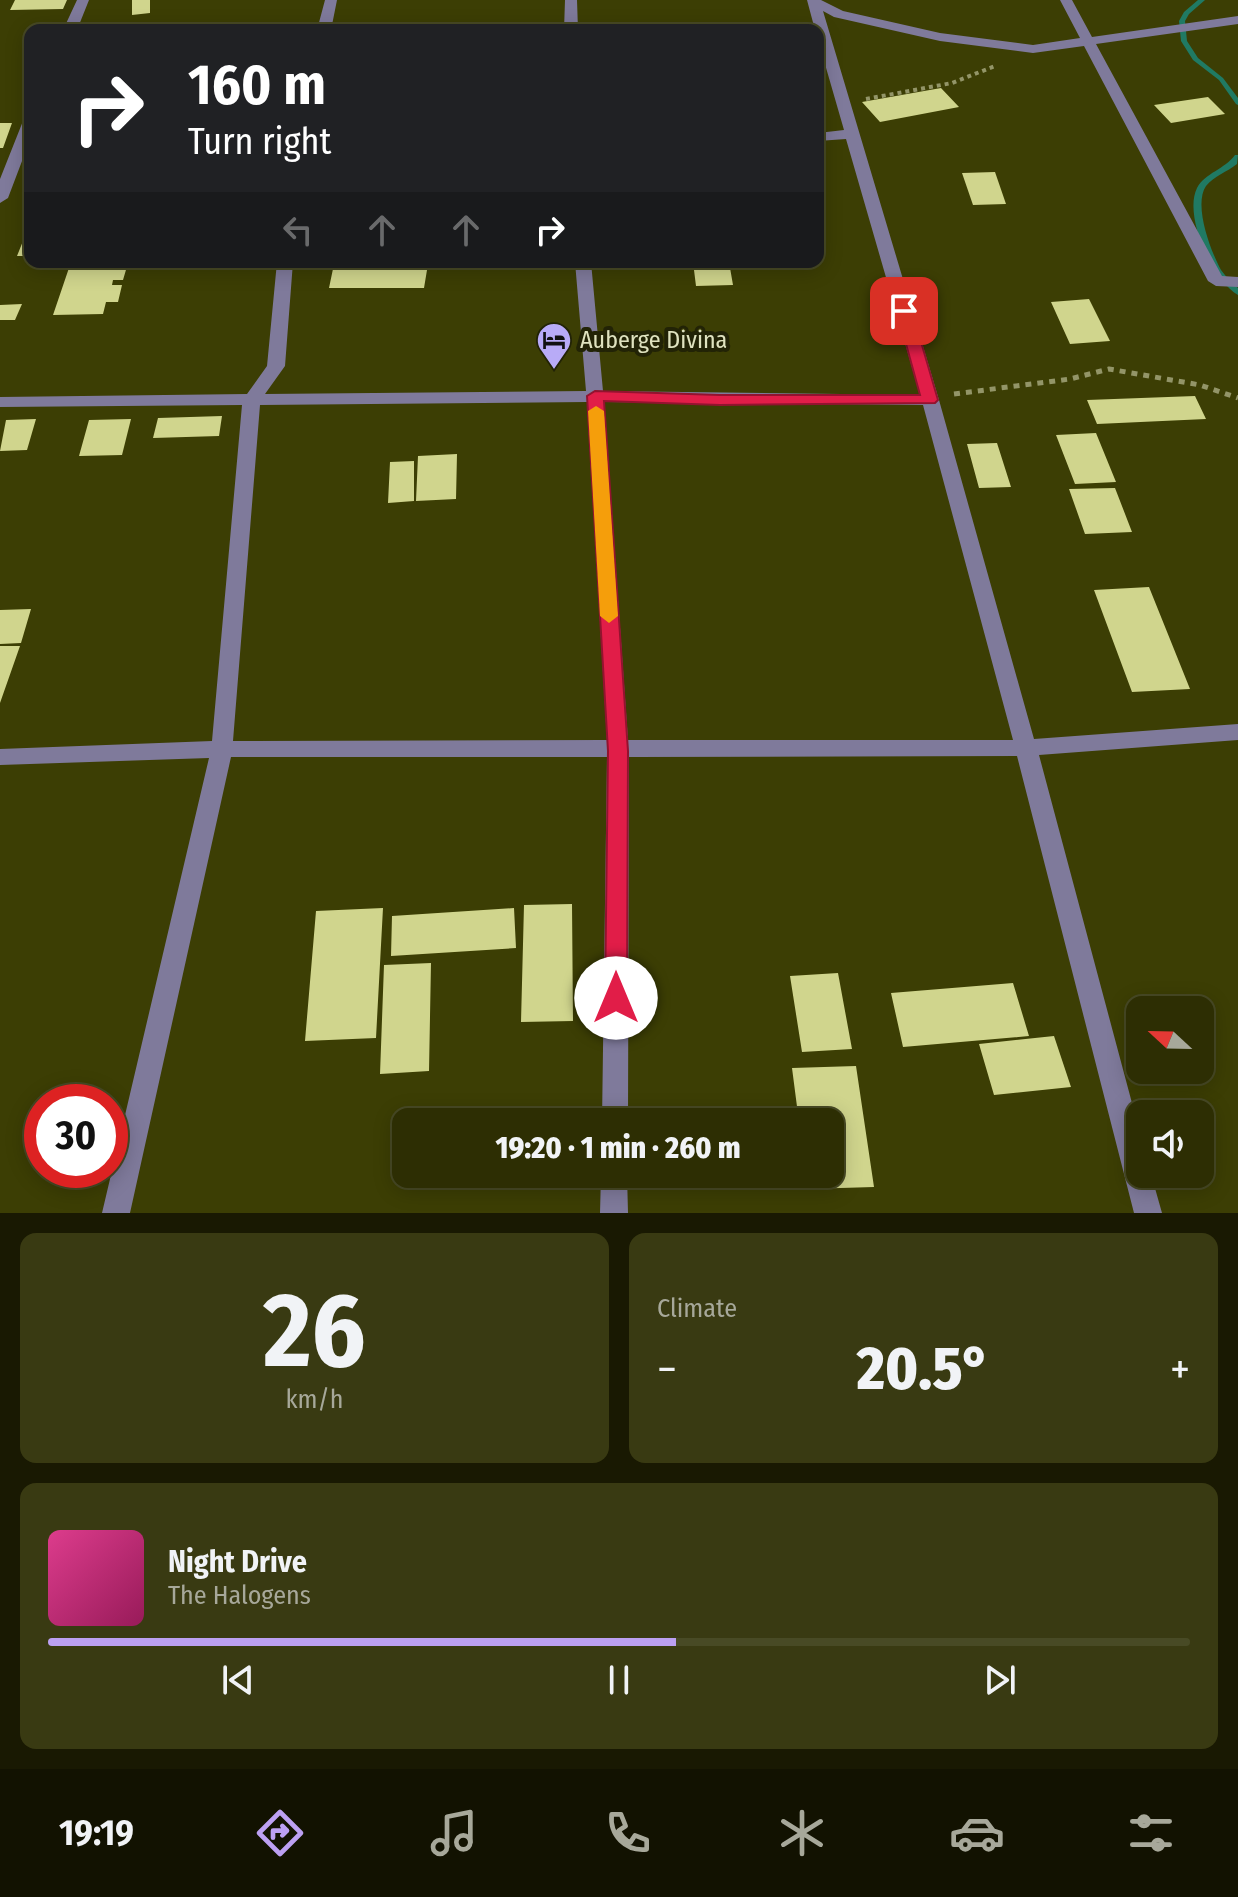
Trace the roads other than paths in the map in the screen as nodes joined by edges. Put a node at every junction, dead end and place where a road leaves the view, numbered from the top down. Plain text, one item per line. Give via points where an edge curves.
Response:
1 (83, 0) edge
2 (331, 0) edge
3 (571, 0) edge
4 (813, 0) edge
5 (1066, 0) edge
6 (1238, 20) edge
7 (73, 24) edge
8 (325, 24) edge
9 (571, 24) edge
10 (820, 24) edge
11 (824, 36) edge
12 (1091, 43) junction
13 (853, 134) junction
14 (24, 135) edge
15 (824, 136) edge
16 (24, 163) edge
17 (11, 164) junction
18 (0, 198) edge
19 (284, 268) edge
20 (584, 268) edge
21 (1238, 282) edge
22 (595, 396) junction
23 (930, 400) junction
24 (251, 401) junction
25 (0, 402) edge
26 (1238, 732) edge
27 (1026, 748) junction
28 (222, 749) junction
29 (618, 751) junction
30 (0, 757) edge
31 (615, 1108) edge
32 (614, 1188) edge
33 (116, 1213) edge
34 (614, 1213) edge
35 (1148, 1213) edge

1 - 7 street
2 - 8 street
3 - 9 street
4 - 10 street
4 - 12 street via 839,14 940,37 1033,49
5 - 12 street
6 - 12 street
11 - 13 street
12 - 21 street via 1216,281
13 - 15 street
13 - 23 street
14 - 17 street
16 - 17 street
17 - 18 street
19 - 24 street via 276,366
20 - 22 street
22 - 23 street
22 - 24 street
22 - 29 street
23 - 27 street
24 - 25 street
24 - 28 street
26 - 27 street
27 - 29 street
27 - 35 street
28 - 29 street
28 - 30 street
28 - 33 street
29 - 31 street
32 - 34 street

